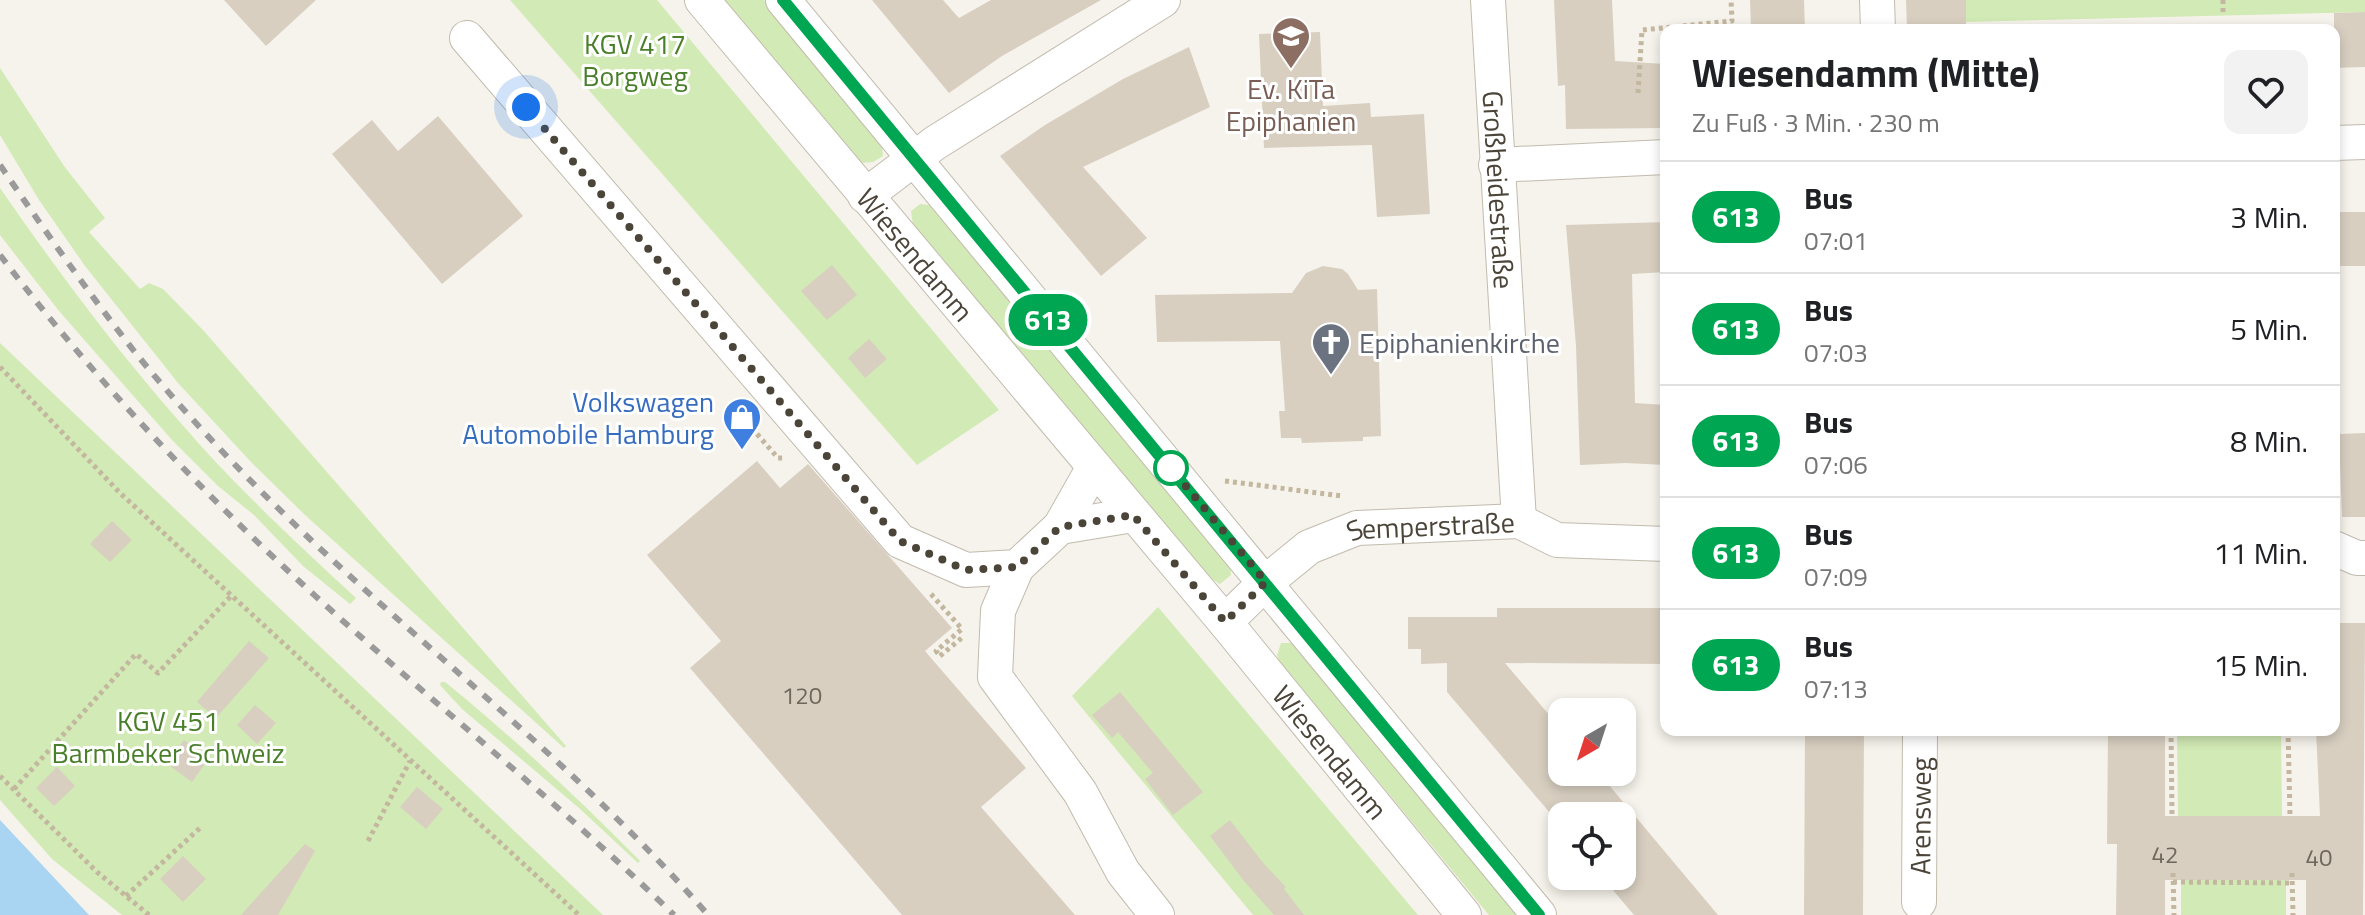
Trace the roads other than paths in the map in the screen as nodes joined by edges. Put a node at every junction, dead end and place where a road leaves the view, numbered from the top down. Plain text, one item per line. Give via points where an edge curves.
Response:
1 (702, 0) edge
2 (783, 0) edge
3 (1163, 0) edge
4 (1488, 0) edge
5 (1877, 0) edge
6 (1878, 24) edge
7 (467, 38) dead end
8 (2365, 142) edge
9 (2340, 143) edge
10 (1660, 157) edge
11 (914, 160) junction
12 (1496, 165) junction
13 (865, 196) junction
14 (1094, 467) junction
15 (1133, 515) junction
16 (1519, 521) junction
17 (1060, 527) junction
18 (1660, 544) edge
19 (2340, 551) edge
20 (2365, 558) edge
21 (1017, 567) junction
22 (1266, 582) junction
23 (1225, 622) junction
24 (1920, 736) edge
25 (1919, 902) dead end
26 (1157, 915) edge
27 (1464, 915) edge
28 (1539, 915) edge

1 - 13 street, Wiesendamm
2 - 11 street, Wiesendamm
3 - 11 street
4 - 12 street, Großheidestraße
5 - 6 street
7 - 21 street via 900,541 966,570
8 - 9 street
10 - 12 street
11 - 13 street
11 - 22 street, Wiesendamm
12 - 16 street, Großheidestraße
13 - 14 street, Wiesendamm
14 - 15 street, Wiesendamm
14 - 17 street
15 - 17 street
15 - 23 street, Wiesendamm
16 - 18 street, Semperstraße via 1557,540
16 - 22 street, Semperstraße via 1357,528 1309,547
17 - 21 street
19 - 20 street
21 - 26 street via 998,611 995,677 1080,792 1123,872
22 - 23 street, Semperstraße
22 - 28 street, Wiesendamm
23 - 27 street, Wiesendamm
24 - 25 street, Arensweg

